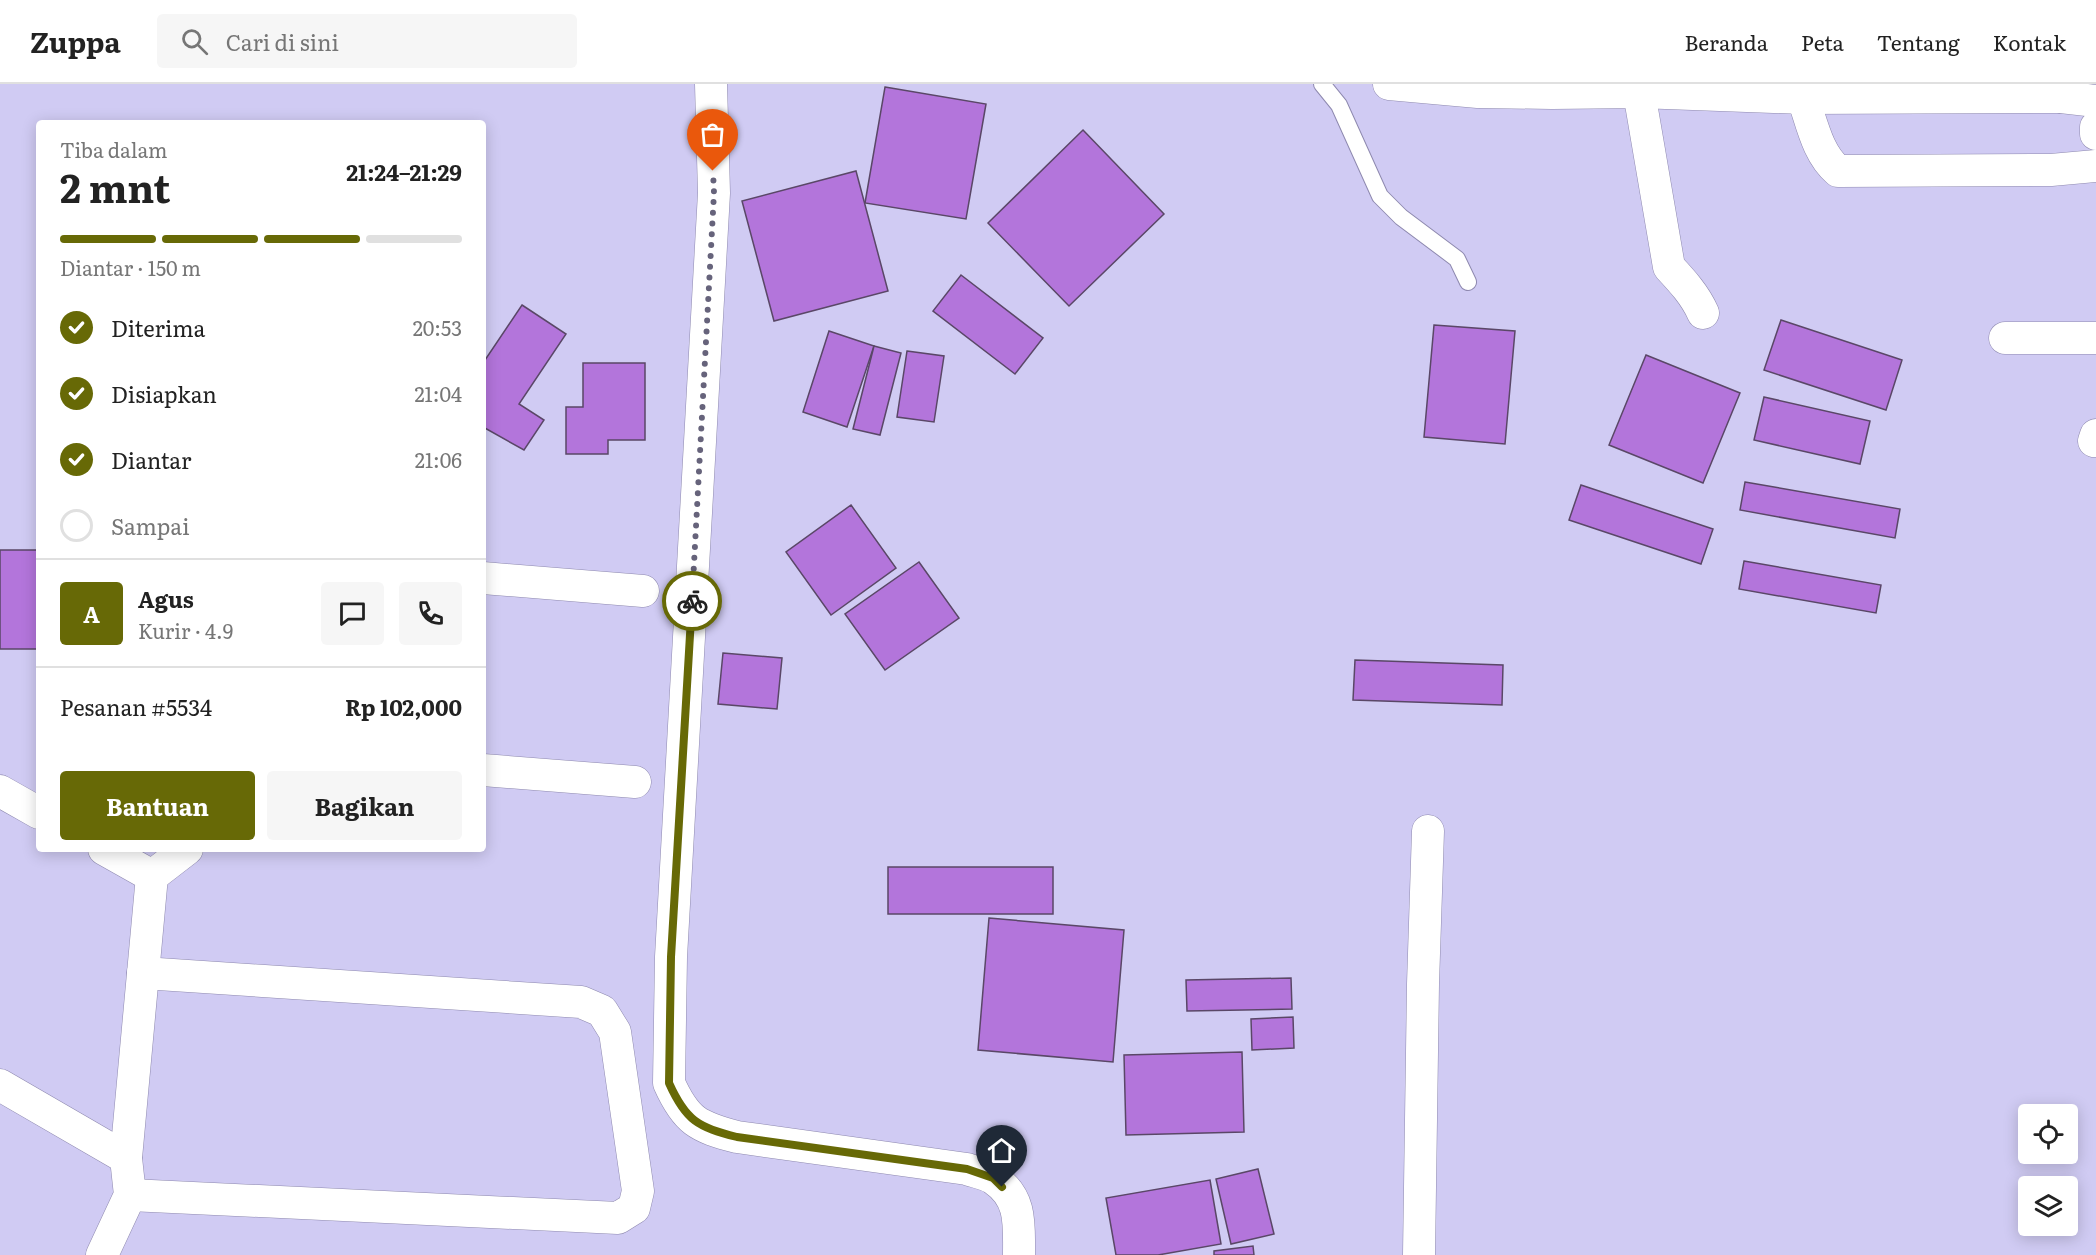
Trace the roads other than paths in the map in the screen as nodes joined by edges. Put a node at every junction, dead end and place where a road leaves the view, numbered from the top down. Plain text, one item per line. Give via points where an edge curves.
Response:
1 (711, 84) edge
2 (1322, 84) edge
3 (1389, 84) edge
4 (2065, 91) edge
5 (1639, 92) junction
6 (1803, 98) junction
7 (2096, 101) edge
8 (2096, 127) edge
9 (2096, 134) edge
10 (2096, 166) edge
11 (1468, 282) dead end
12 (1703, 313) dead end
13 (2005, 338) dead end
14 (2096, 338) edge
15 (486, 578) edge
16 (643, 591) dead end
17 (486, 770) edge
18 (635, 782) dead end
19 (0, 791) edge
20 (36, 811) edge
21 (1428, 831) dead end
22 (109, 852) edge
23 (183, 852) edge
24 (152, 876) junction
25 (143, 973) junction
26 (0, 1085) edge
27 (126, 1158) junction
28 (130, 1195) junction
29 (102, 1255) edge
30 (1019, 1255) edge
31 (1419, 1255) edge

1 - 30 street via 714,193 671,957 669,1083 693,1120 713,1131 967,1169 993,1178 1011,1195 1019,1215
2 - 11 lane via 1339,105 1380,196 1457,259
3 - 5 street via 1478,92
4 - 6 street
4 - 7 street
5 - 6 street
5 - 12 street via 1669,267 1698,301
6 - 10 street via 1821,150 1838,171 2051,170
8 - 9 street
13 - 14 street
15 - 16 street
17 - 18 street
19 - 20 street
21 - 31 street
22 - 24 street
23 - 24 street
24 - 25 street
25 - 27 street
25 - 28 street via 581,1002 591,1006 602,1011 615,1032 638,1191 634,1208 618,1218
26 - 27 street
27 - 28 street
28 - 29 street

